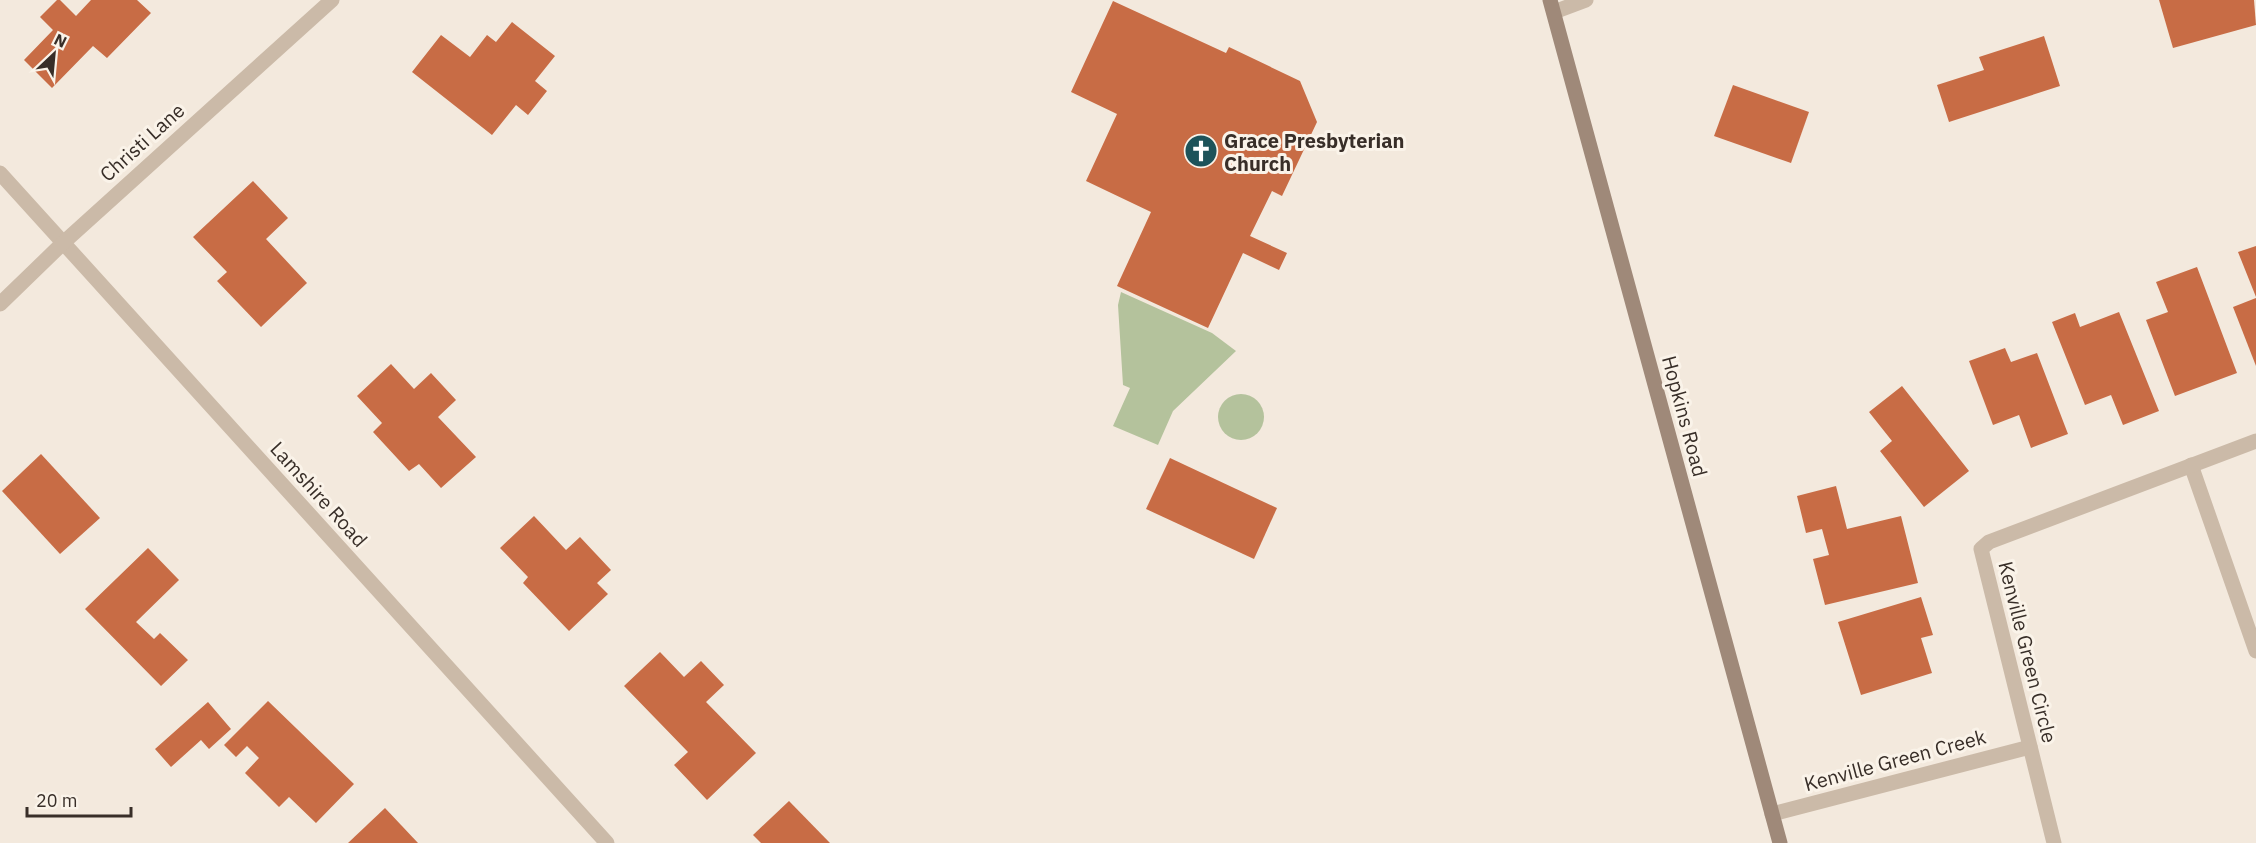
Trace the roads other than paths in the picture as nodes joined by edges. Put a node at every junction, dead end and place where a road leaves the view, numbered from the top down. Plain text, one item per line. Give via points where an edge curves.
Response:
1 (332, 0) edge
2 (1586, 0) edge
3 (1552, 6) edge
4 (0, 173) edge
5 (63, 243) junction
6 (0, 304) edge
7 (2256, 441) edge
8 (2191, 465) junction
9 (2256, 651) edge
10 (2030, 747) junction
11 (1772, 814) junction
12 (607, 843) edge
13 (1780, 843) edge
14 (2054, 843) edge

1 - 5 street, Christi Lane
2 - 3 street
3 - 11 main road, Hopkins Road
4 - 5 street, Lamshire Road
5 - 6 street, Christi Lane
5 - 12 street, Lamshire Road
7 - 8 street, Kenville Green Circle
8 - 9 street
8 - 10 street, Kenville Green Circle via 1989,542 1981,549
10 - 11 street, Kenville Green Creek
10 - 14 street, Kenville Green Circle
11 - 13 main road, Hopkins Road

